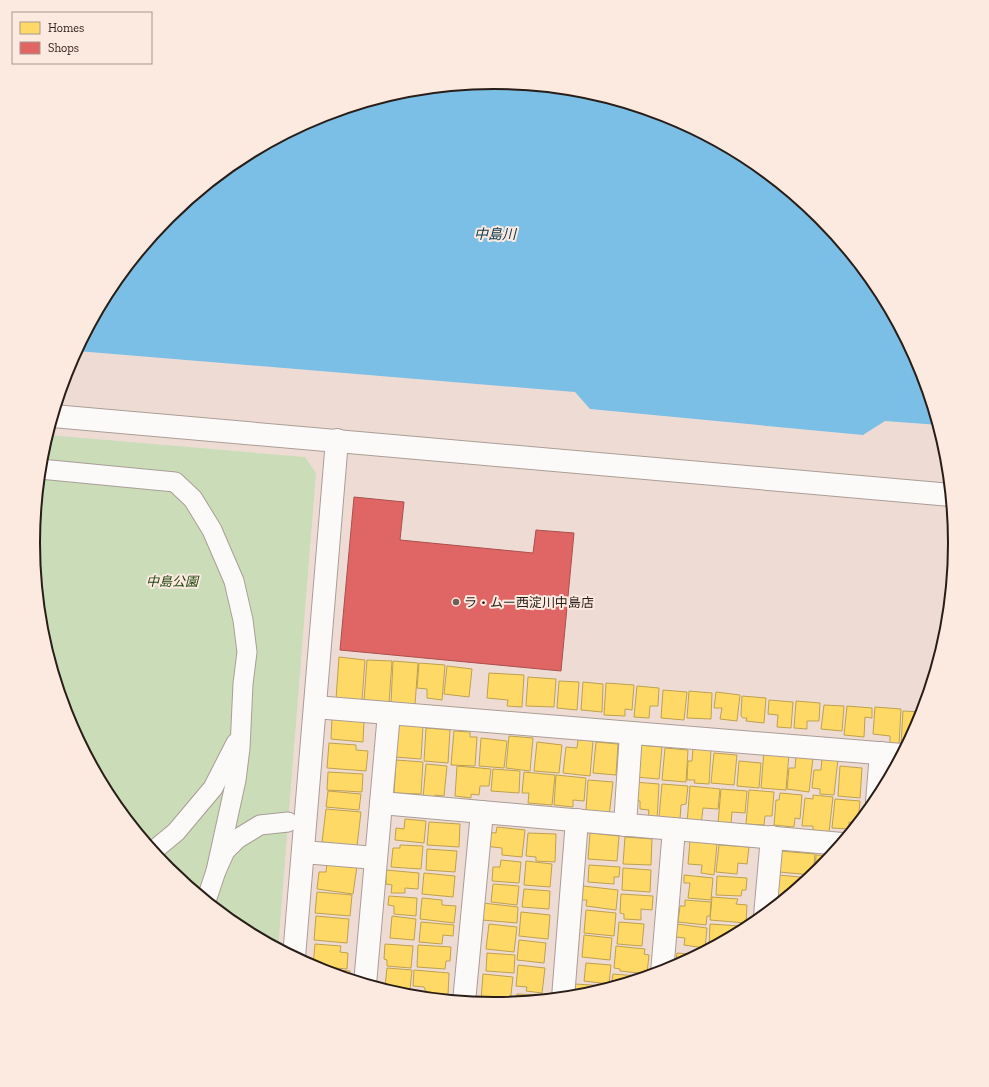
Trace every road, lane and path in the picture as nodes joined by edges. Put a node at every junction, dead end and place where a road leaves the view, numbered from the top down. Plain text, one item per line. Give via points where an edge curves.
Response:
1 (58, 416) edge
2 (337, 440) junction
3 (46, 470) edge
4 (946, 495) edge
5 (315, 707) junction
6 (389, 713) junction
7 (631, 733) junction
8 (241, 734) junction
9 (881, 753) junction
10 (897, 755) edge
11 (878, 786) edge
12 (381, 803) junction
13 (482, 812) junction
14 (577, 820) junction
15 (288, 822) dead end
16 (625, 825) junction
17 (674, 829) junction
18 (772, 837) junction
19 (836, 843) edge
20 (157, 848) edge
21 (303, 852) junction
22 (376, 858) junction
23 (216, 871) junction
24 (208, 896) edge
25 (766, 908) edge
26 (294, 952) edge
27 (663, 965) edge
28 (365, 979) edge
29 (563, 992) edge
30 (464, 997) edge

1 - 2 street
2 - 4 street
2 - 5 street
3 - 8 street via 175,482 193,499 212,530 234,580 243,620 247,652
5 - 6 street
5 - 21 street
6 - 7 street
6 - 12 street
7 - 9 street
7 - 16 street
8 - 20 street via 213,788 176,832
8 - 23 street via 236,780
9 - 10 street
9 - 11 street
12 - 13 street
12 - 22 street
13 - 14 street
13 - 30 street
14 - 16 street
14 - 29 street
15 - 23 street via 260,825 237,839 225,851
16 - 17 street
17 - 18 street
17 - 27 street
18 - 19 street
18 - 25 street
21 - 22 street
21 - 26 street
22 - 28 street
23 - 24 street

